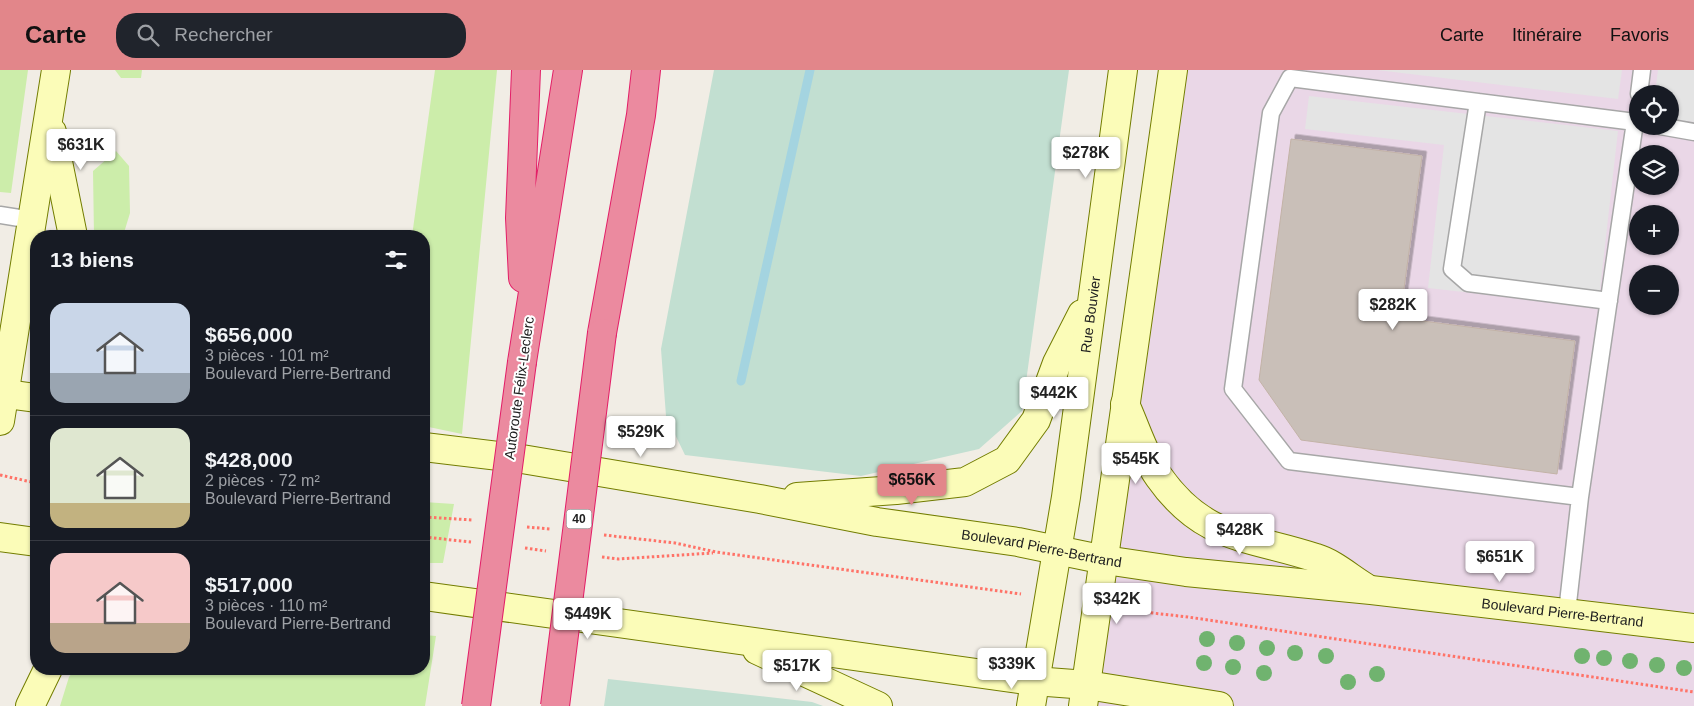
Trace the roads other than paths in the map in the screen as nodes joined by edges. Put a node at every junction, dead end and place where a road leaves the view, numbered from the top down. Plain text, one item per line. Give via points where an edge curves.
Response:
1 (56, 70) edge
2 (526, 70) edge
3 (568, 70) edge
4 (646, 70) edge
5 (653, 70) edge
6 (1123, 70) edge
7 (1173, 70) edge
8 (1642, 70) edge
9 (1291, 74) edge
10 (1640, 85) edge
11 (1478, 102) junction
12 (48, 115) junction
13 (640, 115) junction
14 (1629, 121) edge
15 (1679, 129) edge
16 (1694, 132) edge
17 (1634, 135) edge
18 (0, 215) edge
19 (32, 220) junction
20 (30, 230) edge
21 (72, 230) edge
22 (30, 232) edge
23 (1092, 294) junction
24 (1609, 301) junction
25 (526, 334) junction
26 (2, 394) edge
27 (30, 397) edge
28 (1125, 404) junction
29 (0, 420) edge
30 (430, 448) edge
31 (1580, 497) junction
32 (760, 500) junction
33 (0, 537) edge
34 (30, 541) edge
35 (1058, 550) junction
36 (1105, 560) junction
37 (1371, 590) junction
38 (430, 597) edge
39 (1567, 612) junction
40 (1694, 628) edge
41 (733, 639) junction
42 (45, 675) edge
43 (1033, 693) edge
44 (1085, 695) edge
45 (30, 706) edge
46 (476, 706) edge
47 (555, 706) edge
48 (878, 706) edge
49 (1219, 706) edge

1 - 12 main road
2 - 25 highway via 520,218
3 - 25 highway, Autoroute Félix-Leclerc
4 - 13 highway, 40
5 - 13 highway
6 - 23 main road, Rue Bouvier
7 - 28 main road
8 - 10 lane
9 - 11 lane
9 - 31 lane via 1271,113 1233,388 1290,461
11 - 14 lane
11 - 24 lane via 1452,269 1468,283
12 - 19 main road
12 - 21 main road
13 - 47 highway, 40, bridge via 602,333
15 - 16 lane
17 - 24 lane
18 - 19 lane
19 - 20 main road
22 - 26 main road
23 - 32 main road via 1057,363 1036,420 1006,460 965,482
23 - 35 main road, Rue Bouvier
24 - 31 lane
25 - 46 highway, Autoroute Félix-Leclerc, bridge
26 - 27 main road
26 - 29 main road
28 - 36 main road
28 - 37 main road via 1158,476 1191,512 1212,527 1238,537 1318,558
30 - 32 main road, Boulevard Pierre-Bertrand via 516,458
31 - 39 lane
32 - 35 main road, Boulevard Pierre-Bertrand
33 - 34 main road
35 - 36 main road, Boulevard Pierre-Bertrand
35 - 43 main road, Rue Bouvier
36 - 37 main road, Boulevard Pierre-Bertrand via 1186,572
36 - 44 main road
37 - 39 main road, Boulevard Pierre-Bertrand
38 - 41 main road
39 - 40 main road, Boulevard Pierre-Bertrand
41 - 43 main road
41 - 48 main road
42 - 45 main road
43 - 44 main road
44 - 49 main road

